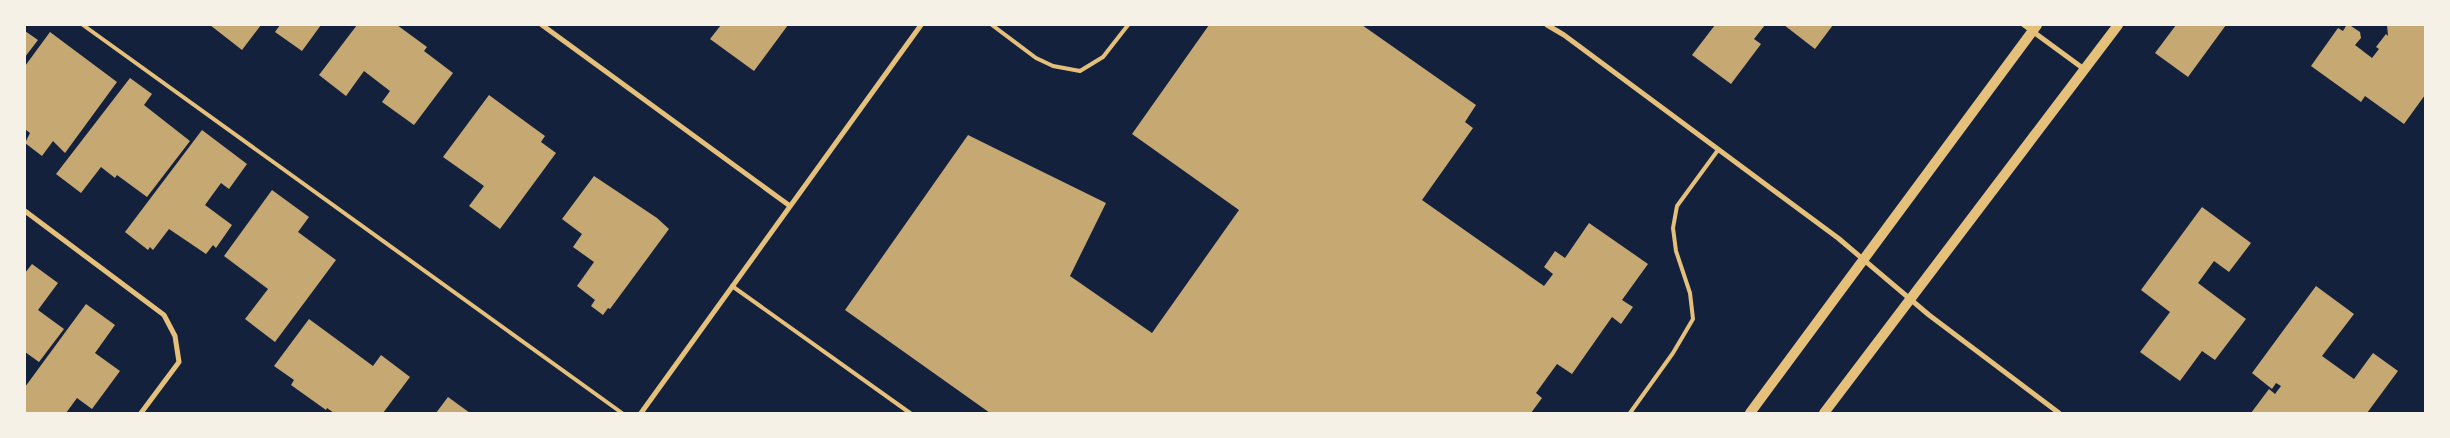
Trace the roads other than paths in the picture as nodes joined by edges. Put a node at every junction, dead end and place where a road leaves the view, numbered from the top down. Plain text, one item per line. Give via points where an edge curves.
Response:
1 (83, 25) edge
2 (542, 25) edge
3 (921, 25) edge
4 (992, 25) edge
5 (1128, 25) edge
6 (1547, 25) edge
7 (2118, 25) edge
8 (2032, 27) edge
9 (2084, 69) junction
10 (1718, 150) junction
11 (790, 206) junction
12 (25, 211) edge
13 (1863, 258) junction
14 (732, 286) junction
15 (1910, 298) junction
16 (141, 413) edge
17 (622, 413) edge
18 (641, 413) edge
19 (910, 413) edge
20 (1630, 413) edge
21 (1750, 413) edge
22 (1824, 413) edge
23 (2059, 413) edge

1 - 17 lane
2 - 11 street
3 - 11 street
4 - 5 lane via 1036,58 1080,72 1103,58
6 - 10 street
7 - 9 main road
8 - 9 street
8 - 13 main road
9 - 15 main road
10 - 13 street
10 - 20 lane via 1677,206 1673,228 1676,251 1690,293 1693,319
11 - 14 street
12 - 16 street via 164,315 175,336 179,362
13 - 15 street
13 - 21 main road
14 - 18 street
14 - 19 lane
15 - 22 main road
15 - 23 street

